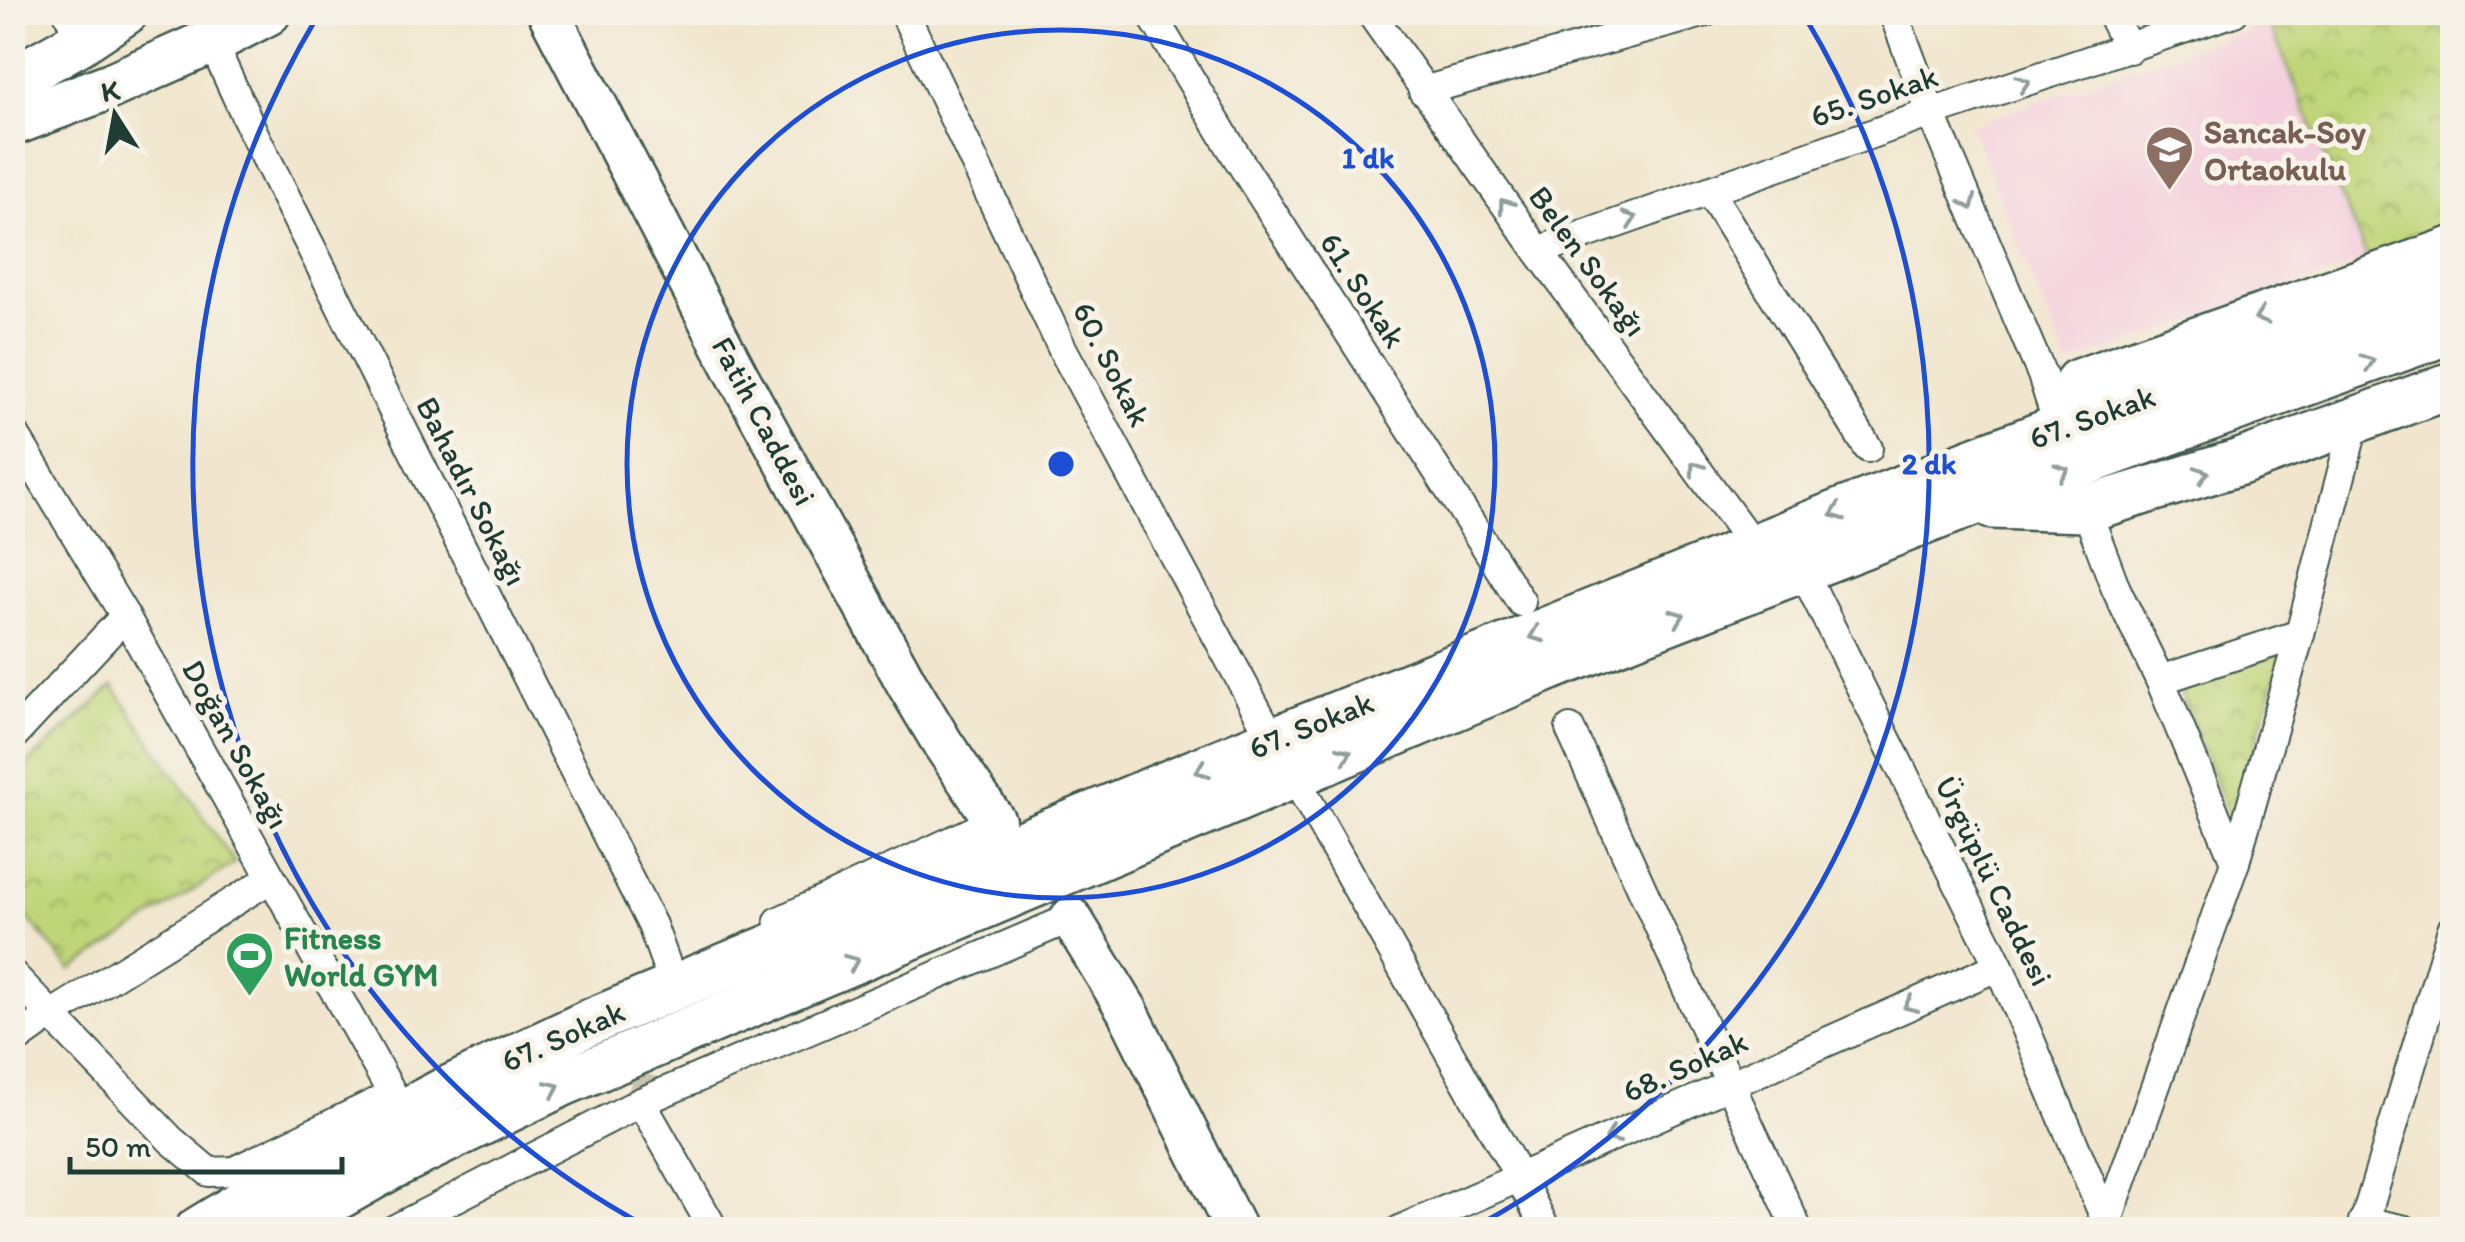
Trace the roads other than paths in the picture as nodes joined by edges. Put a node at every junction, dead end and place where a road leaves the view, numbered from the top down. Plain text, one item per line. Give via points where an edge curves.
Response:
1 (125, 12) edge
2 (268, 12) edge
3 (548, 12) edge
4 (904, 12) edge
5 (1150, 12) edge
6 (1370, 12) edge
7 (1706, 12) edge
8 (1892, 12) edge
9 (2110, 12) edge
10 (2234, 12) edge
11 (204, 26) edge
12 (74, 27) edge
13 (2129, 49) junction
14 (12, 80) edge
15 (1423, 91) junction
16 (1930, 113) junction
17 (12, 123) edge
18 (1710, 190) junction
19 (2452, 250) edge
20 (1538, 251) junction
21 (2452, 287) edge
22 (2452, 330) edge
23 (2452, 386) edge
24 (2355, 421) junction
25 (2059, 428) junction
26 (12, 430) edge
27 (1868, 448) dead end
28 (1970, 504) junction
29 (2086, 509) junction
30 (1754, 547) junction
31 (1802, 568) junction
32 (1521, 602) dead end
33 (125, 616) junction
34 (2300, 634) junction
35 (2160, 680) junction
36 (1570, 728) dead end
37 (12, 737) edge
38 (1284, 758) junction
39 (996, 821) joint
40 (2234, 862) junction
41 (270, 879) junction
42 (1071, 918) joint
43 (2452, 929) edge
44 (1999, 966) junction
45 (669, 972) junction
46 (12, 974) edge
47 (52, 1014) junction
48 (12, 1042) edge
49 (1730, 1084) junction
50 (393, 1095) junction
51 (641, 1102) junction
52 (456, 1109) junction
53 (1520, 1178) junction
54 (2362, 1225) edge
55 (2108, 1226) edge
56 (198, 1230) edge
57 (279, 1230) edge
58 (393, 1230) edge
59 (714, 1230) edge
60 (1236, 1230) edge
61 (1400, 1230) edge
62 (1546, 1230) edge
63 (1798, 1230) edge
64 (2405, 1230) edge

1 - 12 main road
2 - 11 main road
3 - 39 street, Fatih Caddesi via 898,667
4 - 38 street, 60. Sokak via 1062,348
5 - 32 street, 61. Sokak
6 - 15 street, Belen Sokağı
7 - 15 street
8 - 16 street
9 - 13 street
10 - 13 street, 65. Sokak
11 - 17 main road via 110,86
11 - 45 street, Bahadır Sokağı via 652,926
12 - 14 main road
16 -> 13 street, 65. Sokak
20 -> 15 street, Belen Sokağı
16 - 18 street, 65. Sokak
16 -> 25 street
20 -> 18 street, 65. Sokak
18 - 27 street
19 -> 25 main road via 2078,382
30 -> 20 street, Belen Sokağı
21 - 25 main road, 67. Sokak
28 -> 22 main road, 67. Sokak
23 - 24 main road
29 -> 24 main road
24 - 34 street
25 -> 30 main road, 67. Sokak
26 - 33 street, Doğan Sokağı
28 - 29 main road
28 - 31 main road, 67. Sokak
29 - 35 street
30 -> 38 main road, 67. Sokak
38 -> 31 main road, 67. Sokak via 1556,665
31 - 44 street, Ürgüplü Caddesi
33 - 37 street
33 - 41 street, Doğan Sokağı
34 - 35 street
34 - 40 street
35 - 40 street
36 - 49 street
38 - 52 main road, 67. Sokak via 590,1022
38 - 53 street, 60. Sokak
39 - 45 street, 67. Sokak
40 - 55 street
41 - 47 street
41 - 50 street, Doğan Sokağı
42 - 51 street
42 - 60 street via 1126,1010
43 - 54 street
44 -> 49 street, 68. Sokak
44 - 55 street, Ürgüplü Caddesi
45 - 50 street, 67. Sokak
46 - 47 street
47 - 48 street
47 - 50 street, 67. Sokak via 210,1172 234,1171
49 -> 53 street, 68. Sokak
49 - 63 street
51 - 58 street
51 - 59 street
52 - 56 main road, 67. Sokak via 313,1160
52 - 57 main road, 67. Sokak via 392,1166
53 - 61 street, 68. Sokak
53 - 62 street, 60. Sokak
54 - 64 street

